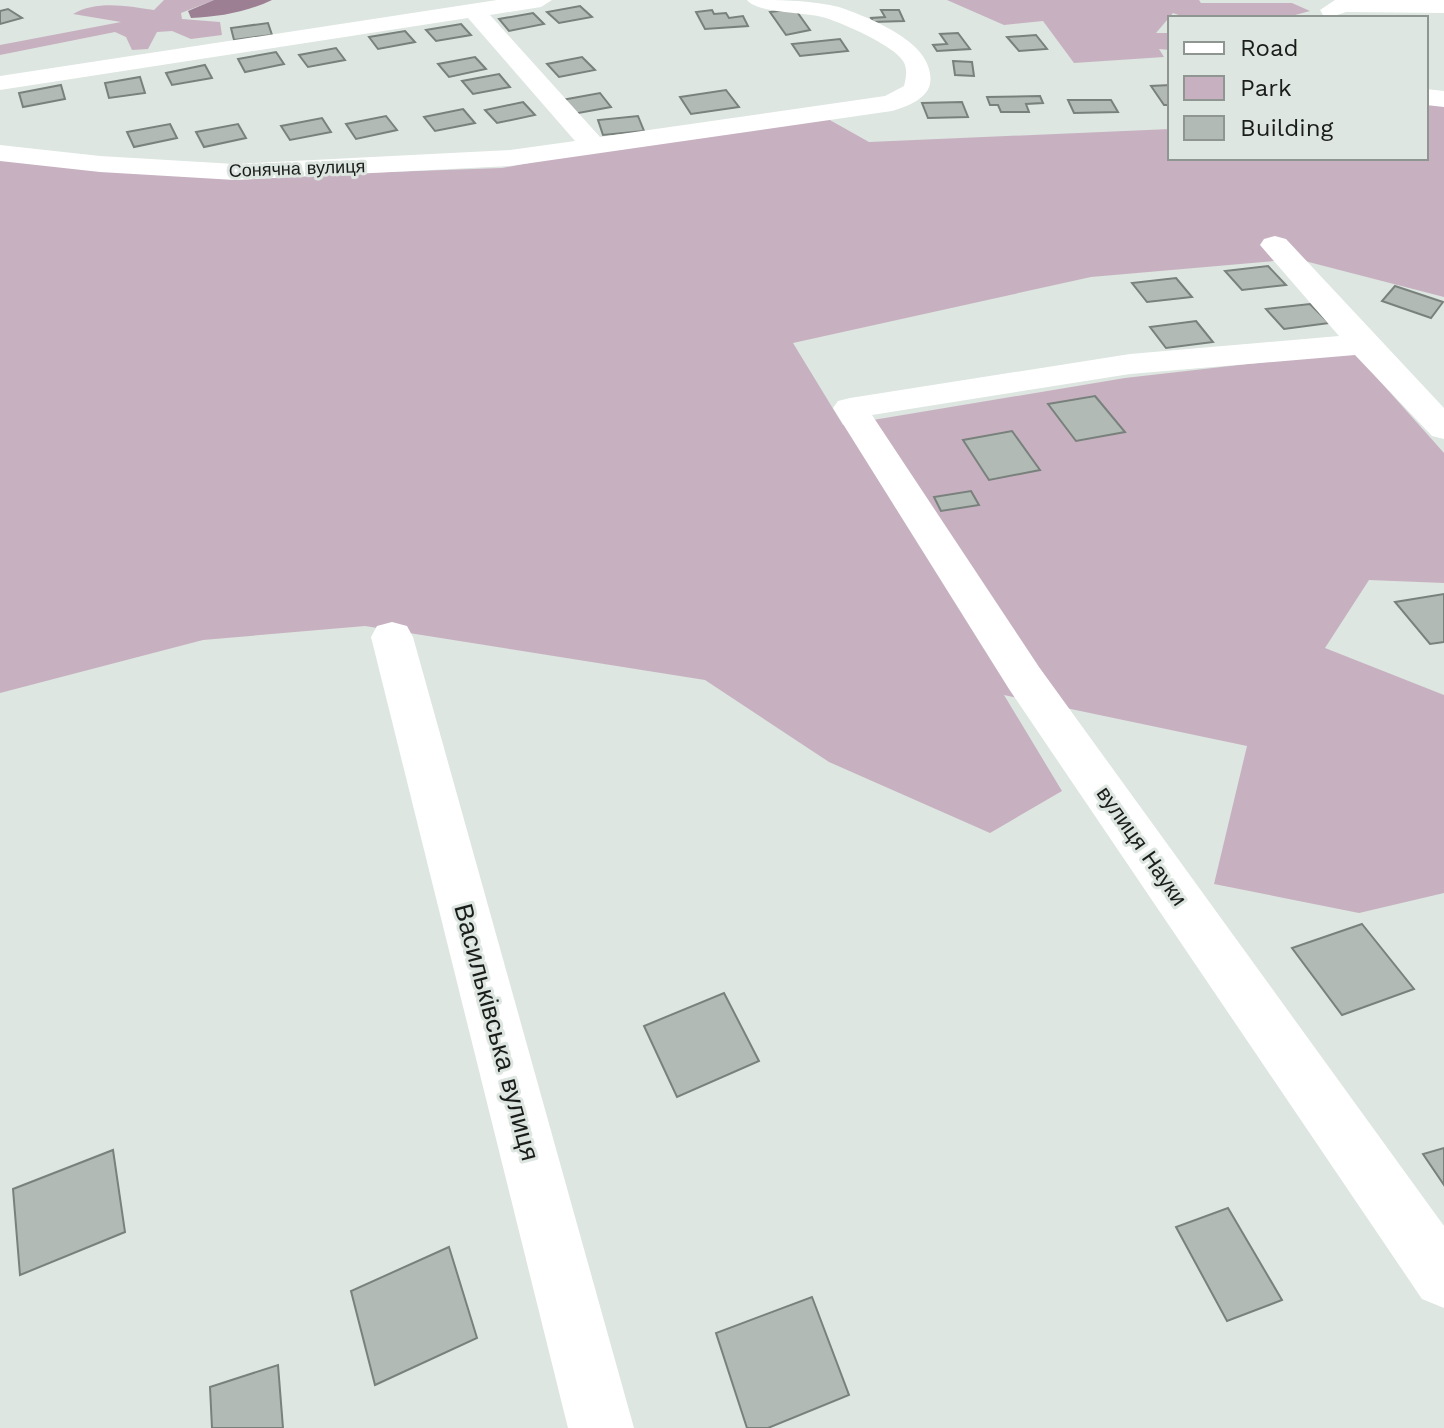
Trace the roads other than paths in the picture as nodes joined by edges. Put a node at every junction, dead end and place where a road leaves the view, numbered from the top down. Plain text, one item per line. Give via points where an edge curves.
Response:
1 (541, 0) edge
2 (758, 0) edge
3 (1444, 6) edge
4 (1331, 10) dead end
5 (475, 12) junction
6 (0, 83) edge
7 (594, 146) junction
8 (0, 153) edge
9 (1275, 245) dead end
10 (1363, 344) junction
11 (1444, 428) edge
12 (392, 637) dead end
13 (1444, 1277) edge
14 (601, 1428) edge

1 - 5 street
2 - 7 street, Сонячна вулиця via 831,12 894,41 915,59 916,90 892,103
3 - 4 street via 1342,5
5 - 6 street
5 - 7 street
7 - 8 street, Сонячна вулиця via 510,158 235,172
9 - 10 street
10 - 11 street
10 - 13 street, вулиця Науки via 1130,364 850,408 1024,678
12 - 14 street, Васильківська вулиця

